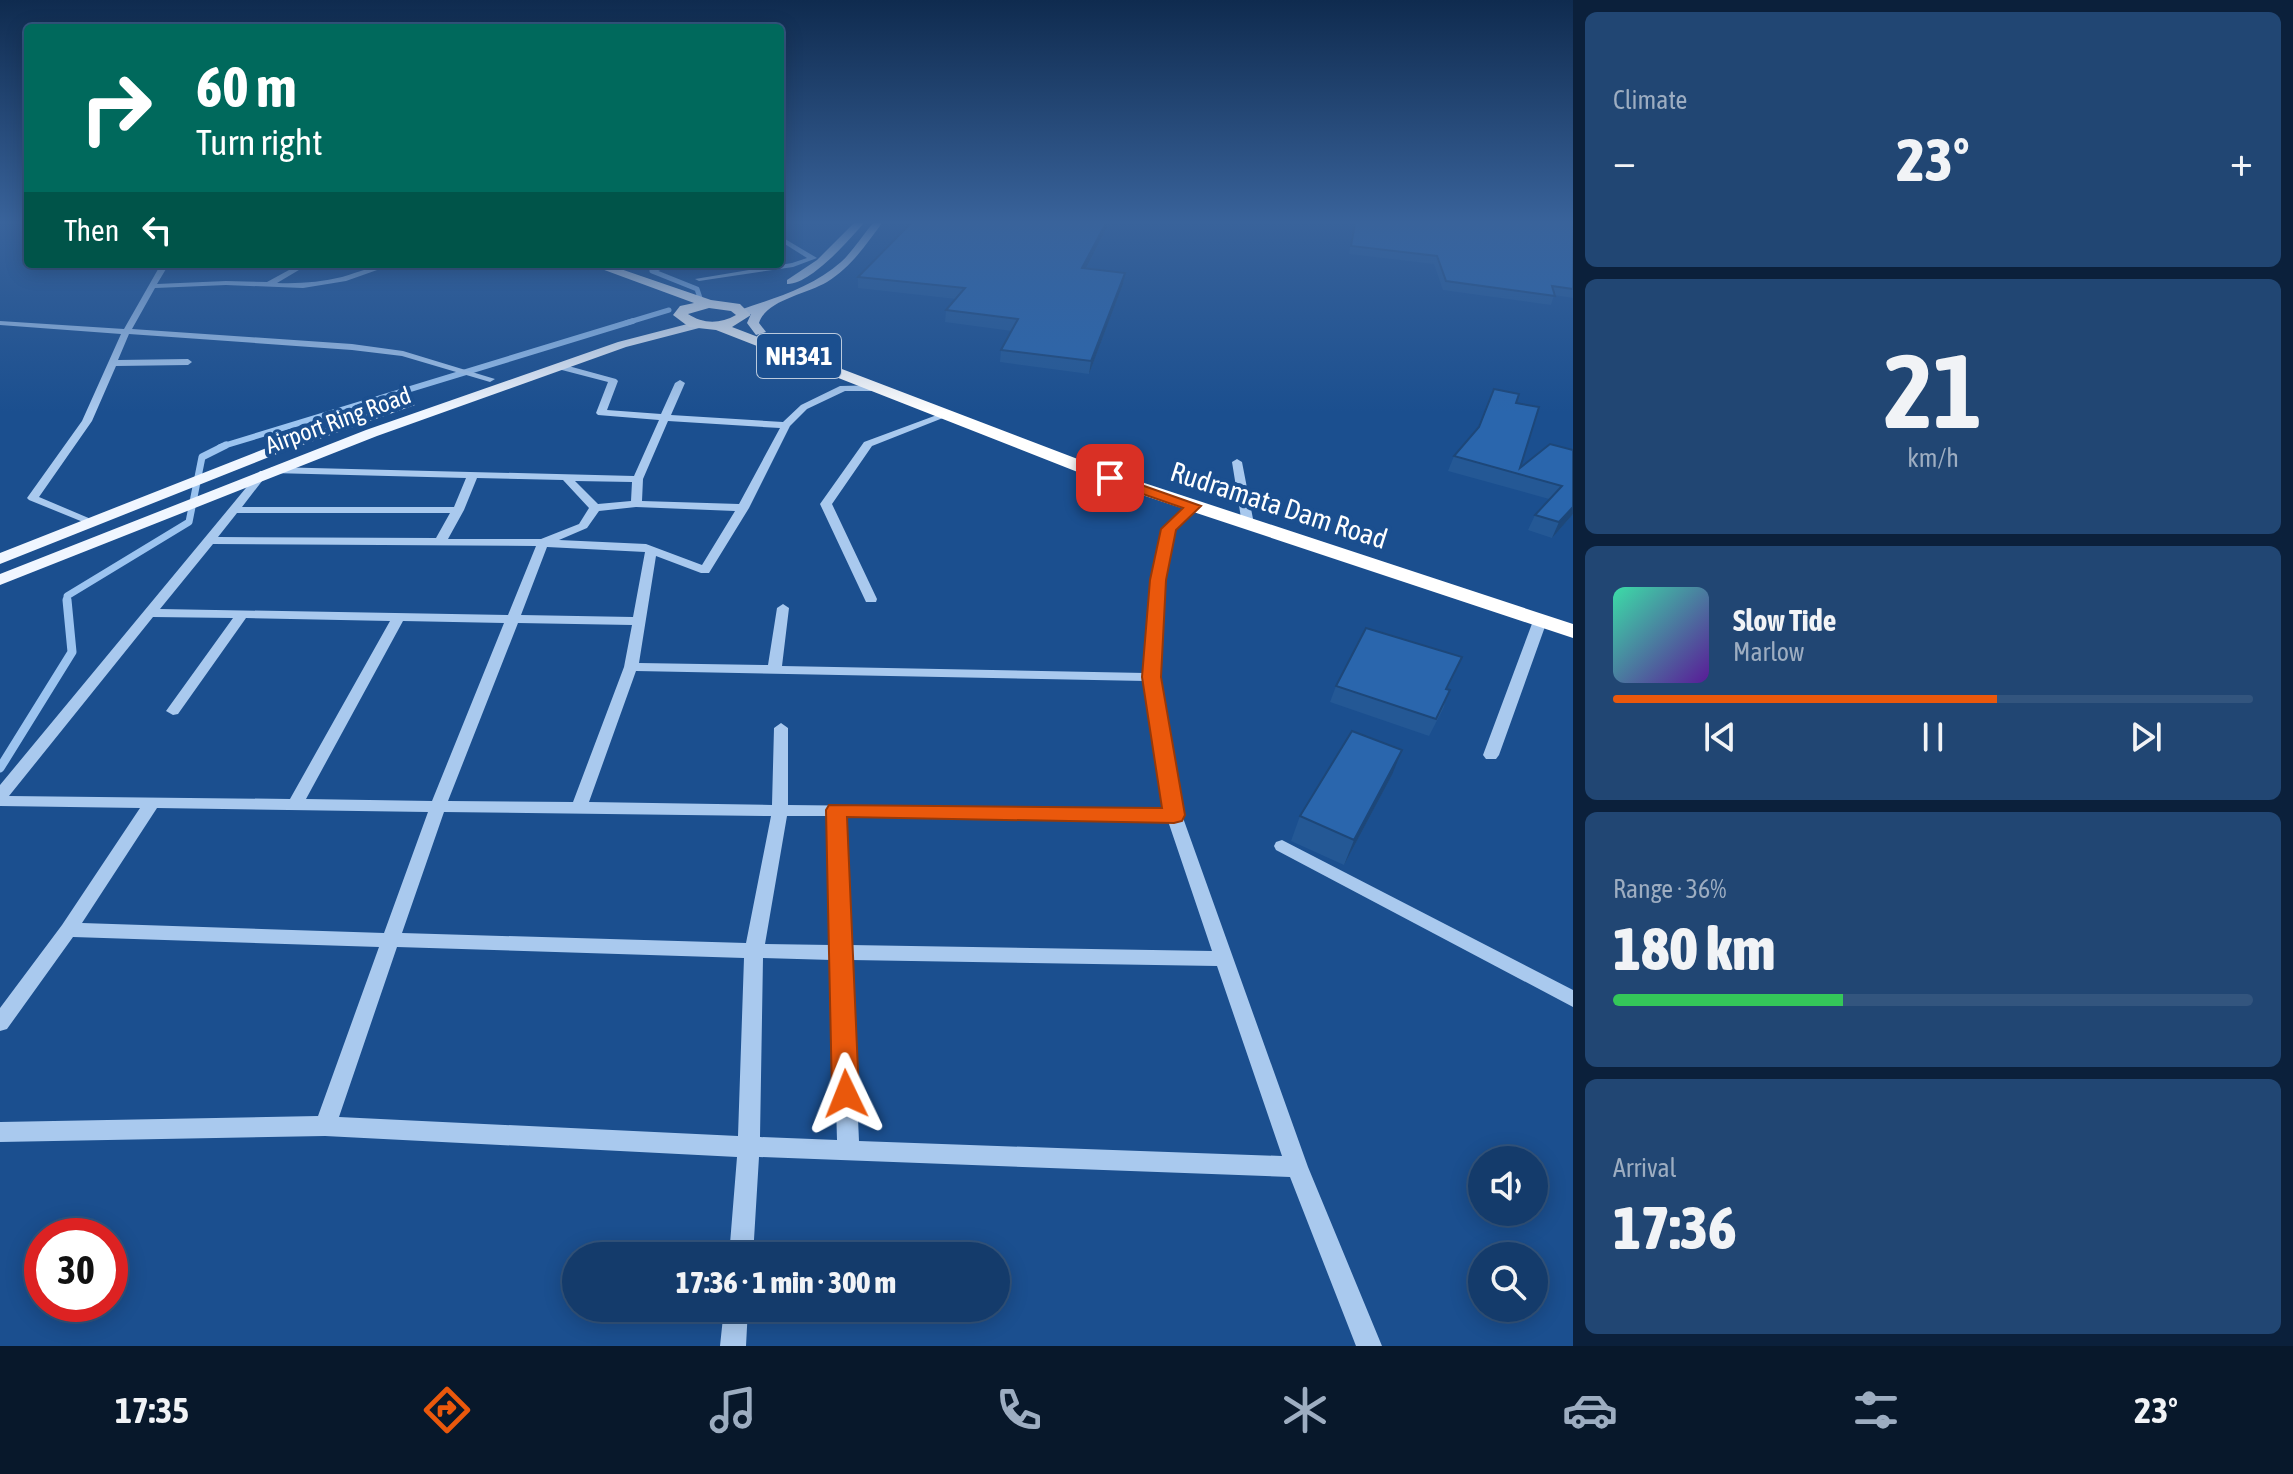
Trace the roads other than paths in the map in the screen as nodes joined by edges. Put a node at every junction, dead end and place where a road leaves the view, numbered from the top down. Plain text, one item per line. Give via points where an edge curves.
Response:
1 (155, 286) joint
2 (166, 286) edge
3 (627, 286) edge
4 (652, 286) edge
5 (783, 286) edge
6 (809, 286) edge
7 (779, 300) junction
8 (709, 304) junction
9 (728, 305) junction
10 (682, 315) junction
11 (742, 321) junction
12 (0, 323) edge
13 (699, 325) junction
14 (126, 332) junction
15 (760, 332) junction
16 (642, 341) junction
17 (188, 362) dead end
18 (113, 363) junction
19 (561, 367) junction
20 (490, 379) junction
21 (680, 383) dead end
22 (882, 388) junction
23 (948, 414) junction
24 (666, 416) junction
25 (786, 425) junction
26 (1237, 462) dead end
27 (268, 472) junction
28 (473, 475) junction
29 (566, 477) junction
30 (638, 479) junction
31 (636, 504) junction
32 (1193, 506) junction
33 (595, 508) junction
34 (743, 508) junction
35 (234, 510) junction
36 (458, 510) junction
37 (92, 522) junction
38 (1248, 524) junction
39 (209, 540) junction
40 (440, 542) junction
41 (543, 543) junction
42 (651, 552) junction
43 (0, 559) edge
44 (0, 580) edge
45 (871, 599) dead end
46 (783, 608) dead end
47 (149, 613) junction
48 (243, 614) junction
49 (399, 616) junction
50 (513, 618) junction
51 (639, 621) junction
52 (1540, 621) junction
53 (1573, 631) edge
54 (631, 667) junction
55 (774, 670) junction
56 (1152, 677) junction
57 (173, 711) dead end
58 (781, 728) dead end
59 (1491, 755) dead end
60 (0, 798) edge
61 (153, 802) junction
62 (295, 804) junction
63 (438, 805) junction
64 (579, 807) junction
65 (780, 809) junction
66 (836, 810) junction
67 (1174, 815) junction
68 (1282, 846) dead end
69 (68, 930) junction
70 (388, 940) junction
71 (754, 951) junction
72 (840, 952) junction
73 (1224, 959) junction
74 (1573, 999) edge
75 (0, 1023) edge
76 (325, 1126) junction
77 (0, 1132) edge
78 (749, 1147) junction
79 (848, 1151) junction
80 (1297, 1167) junction
81 (742, 1242) edge
82 (735, 1322) edge
83 (733, 1346) edge
84 (1369, 1346) edge

1 - 2 street
1 - 14 street
3 - 10 highway, NH341
4 - 8 highway, NH341
5 - 9 main road
6 - 7 main road
7 - 11 main road
7 - 15 main road via 756,314 753,323
8 - 9 highway, NH341
8 - 10 highway, NH341
9 - 11 highway, NH341
10 - 13 highway, NH341
10 - 20 main road, Airport Ring Road
11 - 13 highway, NH341
11 - 15 highway, NH341
11 - 16 main road
11 - 22 highway, NH341
12 - 14 street
13 - 16 main road, Airport Ring Road
14 - 18 street
14 - 20 street via 352,347 403,354
15 - 22 highway, NH341
16 - 19 main road, Airport Ring Road
17 - 18 street
18 - 37 street via 87,421 33,498
19 - 24 street via 613,381 601,413
19 - 27 main road, Airport Ring Road
20 - 37 main road, Airport Ring Road via 269,452
21 - 24 street
22 - 23 highway, Rudramata Dam Road / NH341
22 - 25 street via 843,388 804,407
23 - 32 highway, Rudramata Dam Road / NH341
23 - 45 street via 868,444 826,504
24 - 25 street via 728,425
24 - 30 street
25 - 34 street
26 - 38 street
27 - 28 street
27 - 35 street
27 - 44 main road, Airport Ring Road
28 - 29 street
28 - 36 street
29 - 30 street
29 - 33 street
30 - 31 street
31 - 33 street
31 - 34 street
32 - 38 highway, Rudramata Dam Road / NH341
32 - 56 street via 1169,529 1158,580
33 - 41 street via 583,526
34 - 42 street via 705,570
35 - 36 street
35 - 39 street
36 - 40 street
37 - 43 main road, Airport Ring Road
38 - 52 highway, Rudramata Dam Road / NH341
39 - 40 street
39 - 47 street
40 - 41 street
41 - 42 street
41 - 50 street
42 - 51 street
46 - 55 street
47 - 48 street
47 - 60 street
48 - 49 street
48 - 57 street
49 - 50 street
49 - 62 street
50 - 51 street
50 - 63 street
51 - 54 street
52 - 53 highway, Rudramata Dam Road / NH341
52 - 59 street
54 - 55 street
54 - 64 street
55 - 56 street
56 - 67 street
58 - 65 street
60 - 61 street
61 - 62 street
61 - 69 street
62 - 63 street
63 - 64 street
63 - 70 street
64 - 65 street
65 - 66 street
65 - 71 street
66 - 67 street
66 - 72 street
67 - 73 street
68 - 74 street
69 - 70 street
69 - 75 street
70 - 71 street
70 - 76 street
71 - 72 street
71 - 78 street
72 - 73 street
72 - 79 street
73 - 80 street
76 - 77 street
76 - 78 street
78 - 79 street
78 - 81 street
79 - 80 street
80 - 84 street
82 - 83 street

